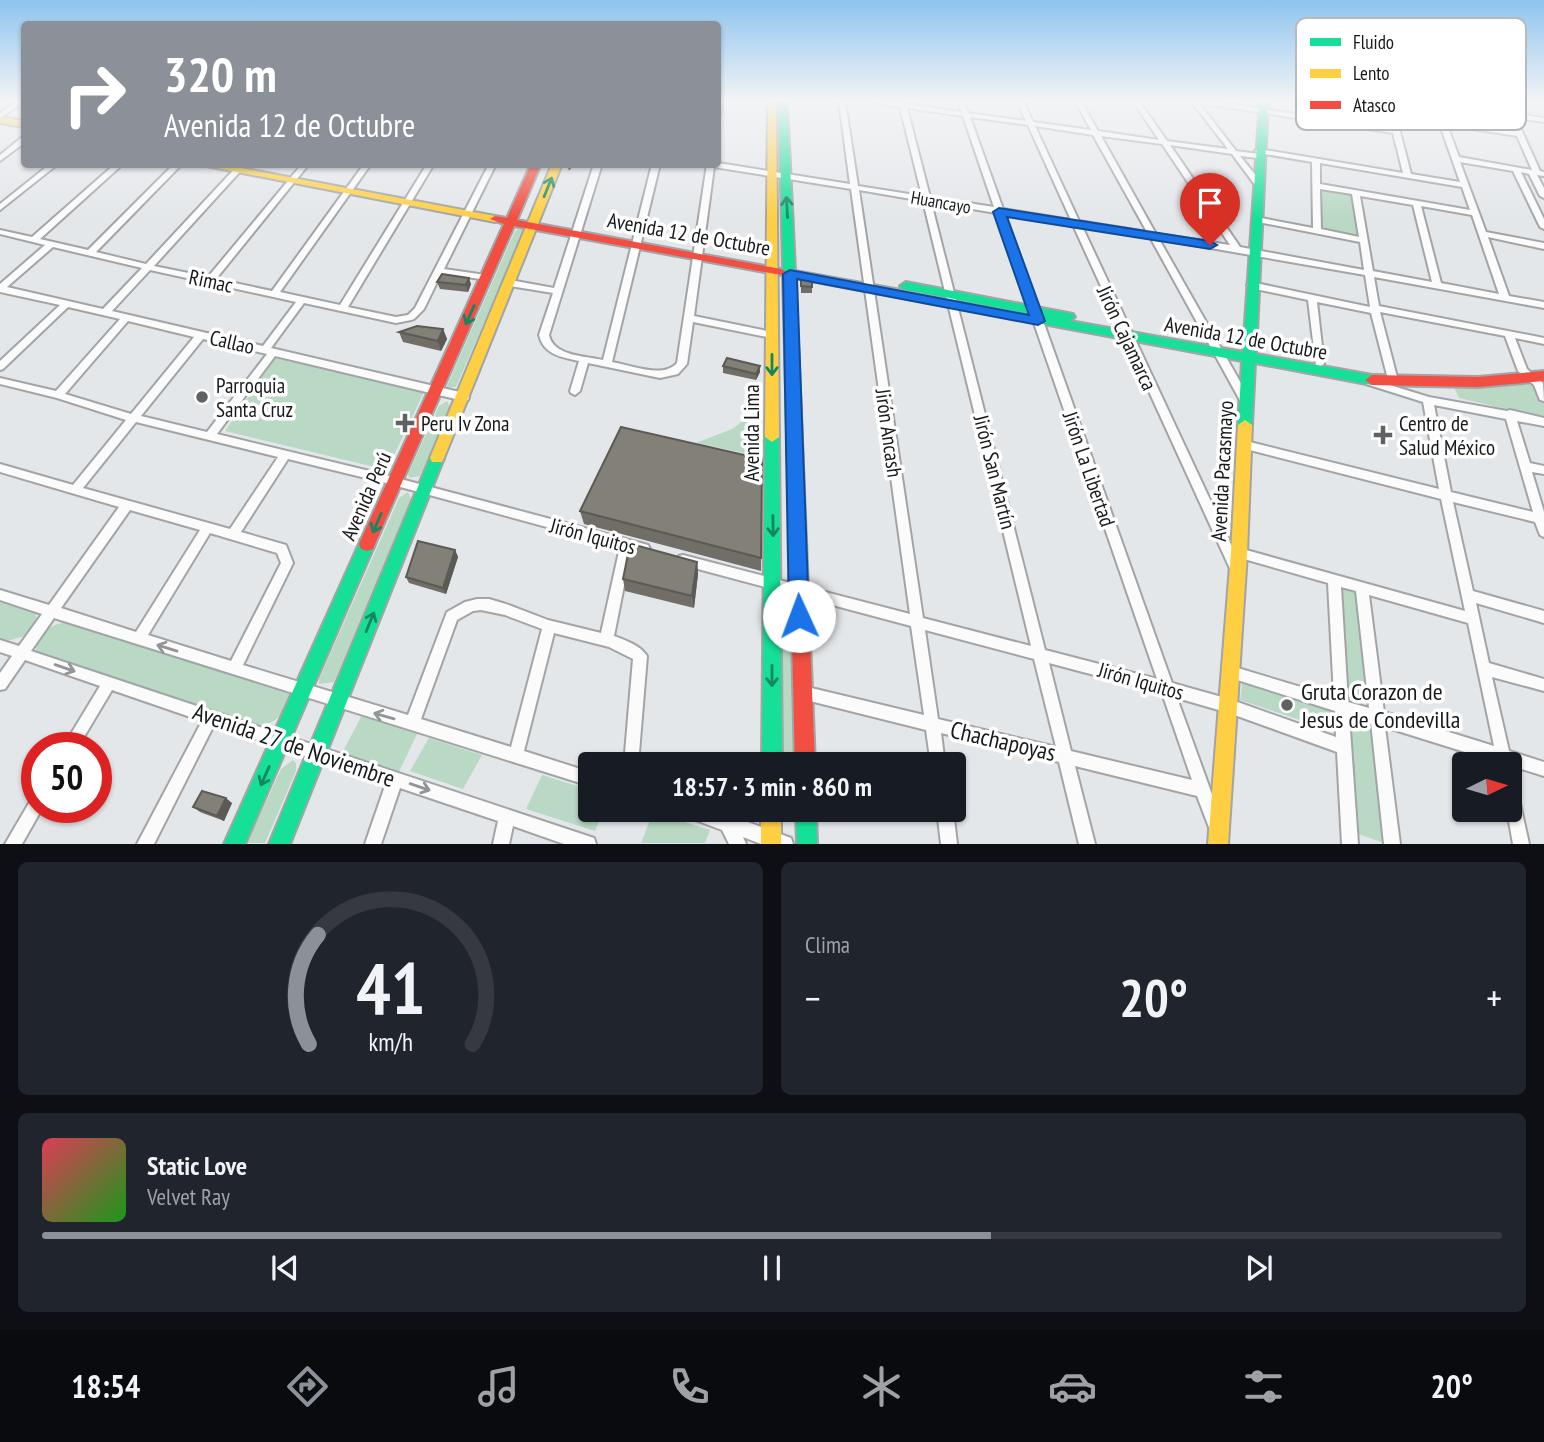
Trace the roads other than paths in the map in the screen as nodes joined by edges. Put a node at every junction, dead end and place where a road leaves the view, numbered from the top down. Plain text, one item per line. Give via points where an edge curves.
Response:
1 (776, 140) edge
2 (781, 140) edge
3 (848, 140) edge
4 (912, 140) edge
5 (974, 140) edge
6 (1038, 140) edge
7 (1100, 140) edge
8 (1146, 140) edge
9 (1162, 140) edge
10 (1225, 140) edge
11 (1260, 140) edge
12 (1399, 140) edge
13 (1449, 140) edge
14 (1523, 140) edge
15 (21, 142) edge
16 (1164, 143) junction
17 (1234, 152) junction
18 (1259, 154) junction
19 (0, 159) edge
20 (1456, 159) junction
21 (1316, 161) junction
22 (721, 167) edge
23 (50, 168) edge
24 (115, 168) edge
25 (175, 168) edge
26 (240, 168) edge
27 (256, 168) edge
28 (365, 168) edge
29 (429, 168) edge
30 (491, 168) edge
31 (534, 168) edge
32 (556, 168) edge
33 (597, 168) edge
34 (655, 168) edge
35 (710, 168) edge
36 (1516, 169) junction
37 (1538, 172) edge
38 (299, 174) edge
39 (779, 176) junction
40 (1408, 176) junction
41 (1258, 183) junction
42 (1465, 185) junction
43 (1316, 186) junction
44 (350, 188) junction
45 (856, 188) junction
46 (1356, 192) junction
47 (1544, 196) edge
48 (410, 199) junction
49 (926, 199) junction
50 (1416, 203) junction
51 (0, 208) edge
52 (470, 211) junction
53 (999, 212) junction
54 (1475, 213) junction
55 (512, 219) junction
56 (1256, 219) junction
57 (534, 223) junction
58 (1076, 224) junction
59 (1544, 227) edge
60 (577, 230) junction
61 (1317, 231) junction
62 (0, 232) edge
63 (1483, 234) junction
64 (1156, 237) junction
65 (35, 239) junction
66 (1363, 240) junction
67 (637, 242) junction
68 (51, 244) junction
69 (1544, 246) edge
70 (1237, 249) junction
71 (1255, 252) junction
72 (90, 253) junction
73 (698, 253) junction
74 (772, 266) junction
75 (147, 267) junction
76 (790, 269) junction
77 (439, 271) junction
78 (1368, 274) junction
79 (486, 278) junction
80 (211, 281) junction
81 (510, 283) junction
82 (869, 284) junction
83 (1251, 285) junction
84 (1437, 285) junction
85 (0, 288) edge
86 (558, 290) junction
87 (274, 294) junction
88 (1505, 297) junction
89 (1312, 298) junction
90 (951, 299) junction
91 (302, 300) junction
92 (66, 303) junction
93 (1544, 305) edge
94 (342, 309) junction
95 (1375, 309) junction
96 (105, 313) junction
97 (1036, 315) junction
98 (126, 318) junction
99 (689, 318) junction
100 (1125, 333) junction
101 (1509, 334) junction
102 (201, 335) junction
103 (772, 335) junction
104 (1544, 341) edge
105 (1219, 350) junction
106 (269, 351) junction
107 (1248, 355) junction
108 (584, 359) junction
109 (607, 364) junction
110 (1319, 364) junction
111 (0, 367) edge
112 (1537, 375) edge
113 (1391, 377) junction
114 (1362, 380) junction
115 (1, 383) edge
116 (436, 391) junction
117 (575, 391) dead end
118 (58, 395) junction
119 (464, 397) junction
120 (1544, 397) edge
121 (1429, 400) junction
122 (1247, 402) junction
123 (1510, 414) junction
124 (133, 418) junction
125 (1544, 422) edge
126 (211, 436) junction
127 (1246, 445) junction
128 (286, 454) junction
129 (1525, 466) junction
130 (0, 468) edge
131 (772, 469) junction
132 (1544, 470) edge
133 (796, 475) junction
134 (395, 482) junction
135 (75, 490) junction
136 (425, 491) junction
137 (1446, 495) junction
138 (127, 505) junction
139 (1542, 520) edge
140 (208, 527) junction
141 (1544, 533) edge
142 (233, 535) junction
143 (626, 545) junction
144 (653, 552) edge
145 (1239, 553) junction
146 (666, 555) edge
147 (1238, 573) junction
148 (1334, 580) junction
149 (773, 583) junction
150 (1362, 588) junction
151 (798, 590) junction
152 (0, 595) edge
153 (1468, 595) junction
154 (52, 612) junction
155 (1544, 617) edge
156 (1473, 620) junction
157 (916, 621) junction
158 (549, 626) junction
159 (139, 639) junction
160 (606, 641) junction
161 (0, 646) edge
162 (22, 653) junction
163 (1040, 653) junction
164 (1484, 668) junction
165 (234, 669) junction
166 (1231, 672) junction
167 (109, 683) junction
168 (0, 684) edge
169 (1544, 685) edge
170 (1166, 688) junction
171 (302, 691) junction
172 (803, 693) junction
173 (337, 702) junction
174 (1229, 706) junction
175 (1342, 707) junction
176 (211, 717) junction
177 (1378, 718) junction
178 (412, 724) junction
179 (932, 724) junction
180 (79, 732) edge
181 (280, 741) junction
182 (1344, 747) junction
183 (632, 752) edge
184 (772, 752) edge
185 (805, 752) edge
186 (936, 752) edge
187 (1480, 752) edge
188 (1502, 752) edge
189 (316, 753) junction
190 (1065, 755) junction
191 (516, 756) junction
192 (1522, 764) edge
193 (1544, 769) edge
194 (578, 775) edge
195 (395, 779) junction
196 (1203, 790) junction
197 (507, 816) junction
198 (726, 822) joint
199 (773, 822) edge
200 (806, 822) edge
201 (946, 822) edge
202 (1517, 822) edge
203 (25, 823) edge
204 (1219, 840) edge
205 (776, 842) edge
206 (1351, 843) edge
207 (13, 844) edge
208 (145, 844) edge
209 (234, 844) edge
210 (279, 844) edge
211 (373, 844) edge
212 (501, 844) edge
213 (588, 844) edge
214 (738, 844) edge
215 (807, 844) edge
216 (949, 844) edge
217 (1087, 844) edge
218 (1392, 844) edge
219 (1521, 844) edge

1 - 39 main road, Avenida Lima
2 - 39 main road, Avenida Lima
3 - 45 street, Jirón Ancash
4 - 49 street, Jirón San Martín
5 - 53 street, Jirón La Libertad
6 - 58 street, Jirón Cajamarca
7 - 64 street
8 - 16 street
9 - 16 street
10 - 17 street
11 - 18 main road, Avenida Pacasmayo
12 - 40 street
13 - 20 street
14 - 37 street
15 - 19 street
16 - 17 street
16 - 70 street
17 - 18 street
17 - 41 street
18 - 21 street
18 - 41 main road, Avenida Pacasmayo
20 - 36 street
20 - 42 street
21 - 40 street
21 - 43 street
22 - 39 street, Huancayo
23 - 51 street
24 - 65 street
25 - 72 street
26 - 75 street
27 - 38 main road, Avenida 12 de Octubre
28 - 44 street
29 - 48 street
30 - 52 street
31 - 55 main road, Avenida Perú
57 -> 32 main road
33 - 60 street
34 - 67 street
35 - 73 street
36 - 37 street
36 - 59 street
37 - 47 street
38 - 44 main road, Avenida 12 de Octubre
38 - 80 street
39 - 45 street, Huancayo
39 - 74 main road, Avenida Lima
76 -> 39 main road, Avenida Lima
40 - 42 street
41 - 56 main road, Avenida Pacasmayo
42 - 54 street
43 - 46 street
43 - 61 street
44 - 48 main road, Avenida 12 de Octubre
44 - 87 street
45 - 49 street, Huancayo
45 - 82 street, Jirón Ancash
46 - 50 street
46 - 66 street
48 - 52 main road, Avenida 12 de Octubre
48 - 94 street
49 - 53 street, Huancayo
49 - 90 street, Jirón San Martín
50 - 54 street
50 - 84 street
52 - 55 main road, Avenida 12 de Octubre
52 - 77 street
53 - 58 street, Huancayo
53 - 97 street, Jirón La Libertad
54 - 63 street
55 - 57 main road, Avenida 12 de Octubre
55 - 79 main road, Avenida Perú
56 - 61 street
56 - 71 main road, Avenida Pacasmayo
57 - 60 main road, Avenida 12 de Octubre
57 - 81 main road
58 - 64 street, Huancayo
58 - 100 street, Jirón Cajamarca
60 - 67 main road, Avenida 12 de Octubre
60 - 86 street
61 - 66 street
62 - 65 street, Rimac
63 - 69 street
63 - 88 street
64 - 70 street, Huancayo
64 - 105 street
65 - 68 street, Rimac
66 - 78 street
67 - 73 main road, Avenida 12 de Octubre
67 - 109 street
68 - 72 street, Rimac
68 - 85 street
70 - 71 street, Huancayo
71 - 78 street, Huancayo
71 - 83 main road, Avenida Pacasmayo
72 - 75 street, Rimac
73 - 74 main road, Avenida 12 de Octubre
73 - 99 street
74 - 76 main road, Avenida 12 de Octubre
74 - 103 main road, Avenida Lima
75 - 80 street, Rimac
75 - 96 street
76 - 82 main road, Avenida 12 de Octubre
76 - 133 main road, Avenida Lima
77 - 79 street
77 - 94 street, Rimac via 411,317 396,320
78 - 84 street, Huancayo
78 - 95 street
79 -> 116 main road, Avenida Perú
80 - 87 street, Rimac
81 - 86 street
81 - 119 main road
82 - 90 main road, Avenida 12 de Octubre
82 - 157 street, Jirón Ancash
83 - 89 street
83 - 107 main road, Avenida Pacasmayo
84 - 88 street, Huancayo
85 - 92 street, Callao
86 - 108 street via 544,335 551,349
87 - 91 street, Rimac
88 - 93 street, Huancayo
89 - 95 street
89 - 110 street
90 - 97 main road, Avenida 12 de Octubre
90 - 163 street, Jirón San Martín
91 - 94 street, Rimac
91 - 106 street
92 - 96 street, Callao
92 - 111 street
95 - 101 street
95 - 113 street
96 - 98 street, Callao
97 - 100 main road, Avenida 12 de Octubre
97 - 170 street, Jirón La Libertad
98 - 102 street, Callao
98 - 118 street
99 - 103 street
99 - 109 street via 682,364 674,372 660,375
100 - 105 main road, Avenida 12 de Octubre
100 - 147 street, Jirón Cajamarca
101 - 104 street
101 - 112 street
102 - 106 street, Callao
102 - 124 street
103 -> 131 main road, Avenida Lima
105 - 107 main road, Avenida 12 de Octubre
105 - 122 street
106 - 116 street, Callao
106 - 126 street
107 - 110 main road, Avenida 12 de Octubre
107 - 114 main road, Avenida 12 de Octubre
107 - 122 main road, Avenida Pacasmayo
108 - 109 street
108 - 117 street
110 - 113 main road, Avenida 12 de Octubre
112 - 113 main road, Avenida 12 de Octubre
112 - 120 street
113 - 114 main road, Avenida 12 de Octubre
114 - 121 street
115 - 118 street, Jirón Iquitos
116 - 119 street, Callao
116 - 134 main road, Avenida Perú
118 - 124 street, Jirón Iquitos
119 - 136 main road
121 - 123 street
121 - 137 street
122 - 127 main road, Avenida Pacasmayo
123 - 125 street
123 - 129 street
124 - 126 street, Jirón Iquitos
124 - 135 street
126 - 128 street, Jirón Iquitos
127 - 137 street
127 - 145 main road, Avenida Pacasmayo
128 - 134 street, Jirón Iquitos
128 - 142 street
129 - 132 street
129 - 139 street
130 - 135 street
131 - 133 main road
131 -> 149 main road, Avenida Lima
133 - 151 main road, Avenida Lima
134 - 136 street, Jirón Iquitos
134 -> 171 main road, Avenida Perú
135 - 138 street
136 - 143 street, Jirón Iquitos
173 -> 136 main road
137 - 139 street
137 - 153 street
138 - 140 street
138 - 154 street
139 - 141 street
140 - 142 street
140 - 159 street
142 - 165 street via 282,549 287,563
143 - 144 street, Jirón Iquitos
143 - 160 street
145 - 147 main road, Avenida Pacasmayo
145 - 148 street
146 - 149 street, Jirón Iquitos
147 - 166 main road, Avenida Pacasmayo
148 - 150 street
148 - 175 street
149 - 151 street, Jirón Iquitos
149 -> 184 main road, Avenida Lima
150 - 156 street
150 - 177 street
151 - 157 street, Jirón Iquitos
151 - 172 main road, Avenida Lima
152 - 154 street
153 - 155 street
153 - 156 street
154 - 159 street
154 - 162 street
156 - 164 street
157 - 163 street, Jirón Iquitos
157 - 179 street, Jirón Ancash
158 - 160 street
158 - 178 street via 485,604 471,605 452,616
158 - 191 street
165 -> 159 street
160 - 183 street via 640,656
161 - 162 street, Avenida 27 de Noviembre
162 -> 167 street, Avenida 27 de Noviembre
162 - 168 street
163 - 170 street, Jirón Iquitos
163 - 190 street, Jirón San Martín
164 - 169 street
164 - 188 street
165 - 171 street
166 - 174 main road, Avenida Pacasmayo
166 - 175 street
167 - 176 street, Avenida 27 de Noviembre
167 - 180 street
170 - 174 street, Jirón Iquitos
170 - 196 street, Jirón La Libertad
171 - 173 street
171 - 181 main road, Avenida Perú
172 - 179 street, Chachapoyas
172 - 185 main road, Avenida Lima
178 -> 173 street
173 - 189 main road
174 - 182 street, Jirón Iquitos
174 - 204 main road, Avenida Pacasmayo
175 - 177 street
175 - 182 street
176 - 181 street, Avenida 27 de Noviembre
176 - 208 street
177 - 187 street
177 - 218 street
178 - 191 street
179 - 186 street, Jirón Ancash
179 - 190 street, Chachapoyas
181 - 189 street, Avenida 27 de Noviembre
181 -> 209 main road, Avenida Perú
182 - 206 street
189 - 195 street, Avenida 27 de Noviembre
189 - 210 main road
190 - 196 street, Chachapoyas
190 - 217 street, Jirón San Martín
191 - 194 street
192 - 193 street
195 -> 197 street, Avenida 27 de Noviembre
195 - 211 street
196 - 204 street, Jirón La Libertad
197 - 212 street
197 - 213 street, Avenida 27 de Noviembre
198 - 205 street
198 - 214 street
199 - 205 main road
200 - 215 main road
201 - 216 street
202 - 219 street
203 - 207 street

